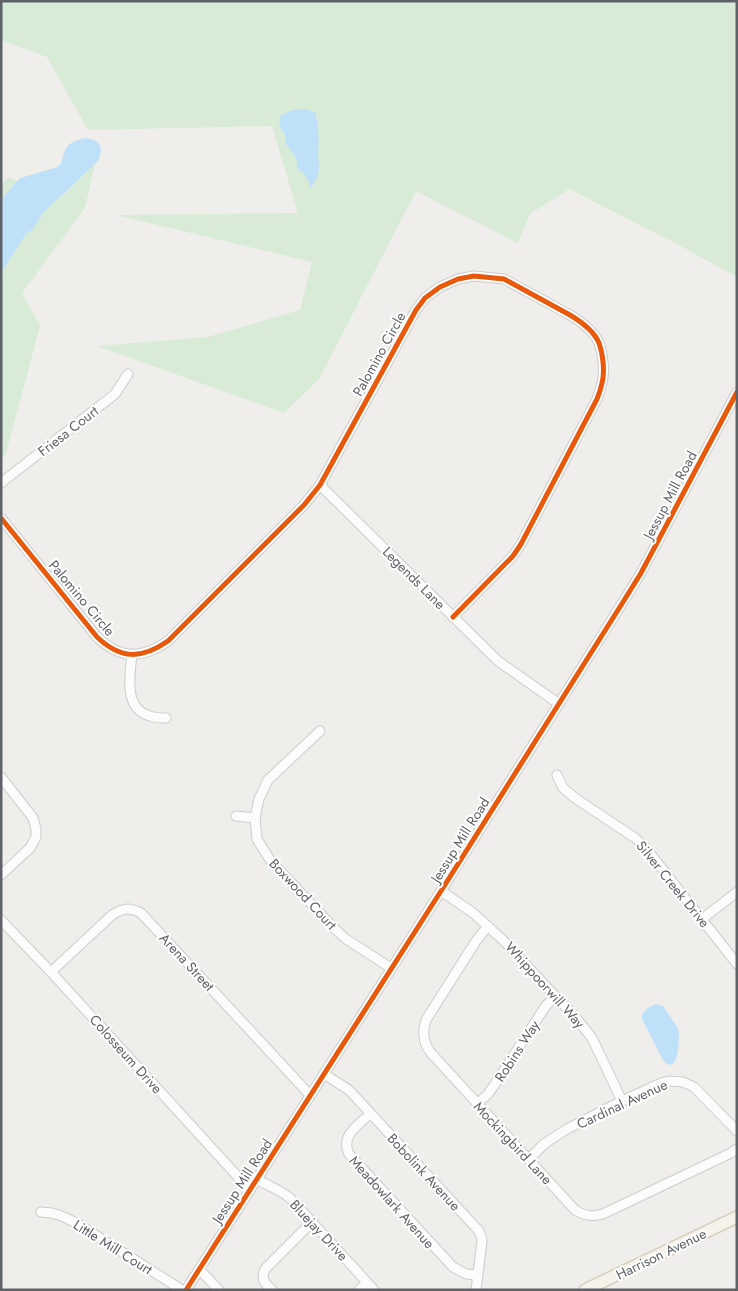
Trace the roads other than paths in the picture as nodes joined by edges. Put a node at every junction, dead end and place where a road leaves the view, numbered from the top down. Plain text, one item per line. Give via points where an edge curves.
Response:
1 (128, 374) dead end
2 (737, 392) edge
3 (1, 484) edge
4 (320, 485) junction
5 (1, 518) edge
6 (454, 617) junction
7 (132, 654) junction
8 (559, 704) junction
9 (166, 718) dead end
10 (320, 731) dead end
11 (558, 775) dead end
12 (1, 778) edge
13 (236, 816) dead end
14 (255, 818) junction
15 (1, 875) edge
16 (441, 891) junction
17 (737, 892) edge
18 (702, 919) junction
19 (1, 920) edge
20 (488, 926) junction
21 (737, 964) edge
22 (391, 968) junction
23 (51, 972) junction
24 (555, 996) junction
25 (324, 1074) junction
26 (310, 1095) junction
27 (622, 1101) junction
28 (477, 1104) junction
29 (370, 1114) junction
30 (737, 1130) edge
31 (737, 1149) edge
32 (529, 1159) junction
33 (257, 1179) junction
34 (250, 1190) junction
35 (41, 1212) dead end
36 (737, 1217) edge
37 (312, 1222) junction
38 (199, 1269) junction
39 (477, 1275) junction
40 (370, 1286) edge
41 (184, 1290) edge
42 (219, 1290) edge
43 (272, 1290) edge
44 (359, 1290) edge
45 (476, 1290) edge
46 (585, 1290) edge

1 - 3 street, Friesa Court via 115,394
2 - 8 street, Jessup Mill Road via 641,573
4 - 6 street, Legends Lane
4 - 6 street, Palomino Circle via 416,310 440,287 474,276 504,279 589,329 598,342 601,357 602,382 597,399 521,544
4 - 7 street, Palomino Circle via 168,641 150,652
5 - 7 street, Palomino Circle via 97,637 117,651
6 - 8 street, Legends Lane via 498,661
7 - 9 street via 130,686 135,705 151,717
8 - 16 street, Jessup Mill Road
10 - 14 street, Boxwood Court via 268,780
11 - 18 street, Silver Creek Drive via 563,788 574,798 645,847
12 - 15 street via 34,818 36,829 30,848
13 - 14 street
14 - 22 street, Boxwood Court via 258,839 270,860 346,939
16 - 20 street, Whippoorwill Way
16 - 22 street, Jessup Mill Road
17 - 18 street
18 - 21 street, Silver Creek Drive
19 - 23 street, Colosseum Drive
20 - 24 street, Whippoorwill Way
20 - 28 street, Mockingbird Lane via 429,1015 423,1032 428,1050
22 - 25 street, Jessup Mill Road
23 - 26 street, Arena Street via 112,915 132,909 141,913
23 - 34 street, Colosseum Drive
24 - 27 street, Whippoorwill Way via 592,1038
24 - 28 street, Robins Way via 488,1094
25 - 26 street, Jessup Mill Road
25 - 29 street, Bobolink Avenue via 349,1090
26 - 33 street, Jessup Mill Road
27 - 30 street, Cardinal Avenue via 666,1082 683,1082 694,1087
27 - 32 street, Cardinal Avenue via 554,1137
28 - 32 street, Mockingbird Lane
29 - 39 street, Bobolink Avenue via 479,1231 482,1241
29 - 39 street, Meadowlark Avenue via 348,1135 346,1149 349,1154 453,1268
31 - 32 street, Mockingbird Lane via 609,1212 594,1216 575,1210
33 - 34 street, Jessup Mill Road
33 - 37 street, Bluejay Drive via 284,1193
34 - 38 street, Jessup Mill Road
35 - 41 street, Little Mill Court via 52,1212 78,1224
36 - 46 main road, Harrison Avenue
37 - 40 street, Bluejay Drive
37 - 43 street via 263,1272 264,1281
38 - 41 street, Jessup Mill Road
38 - 42 street
39 - 45 street, Bobolink Avenue
40 - 44 street

